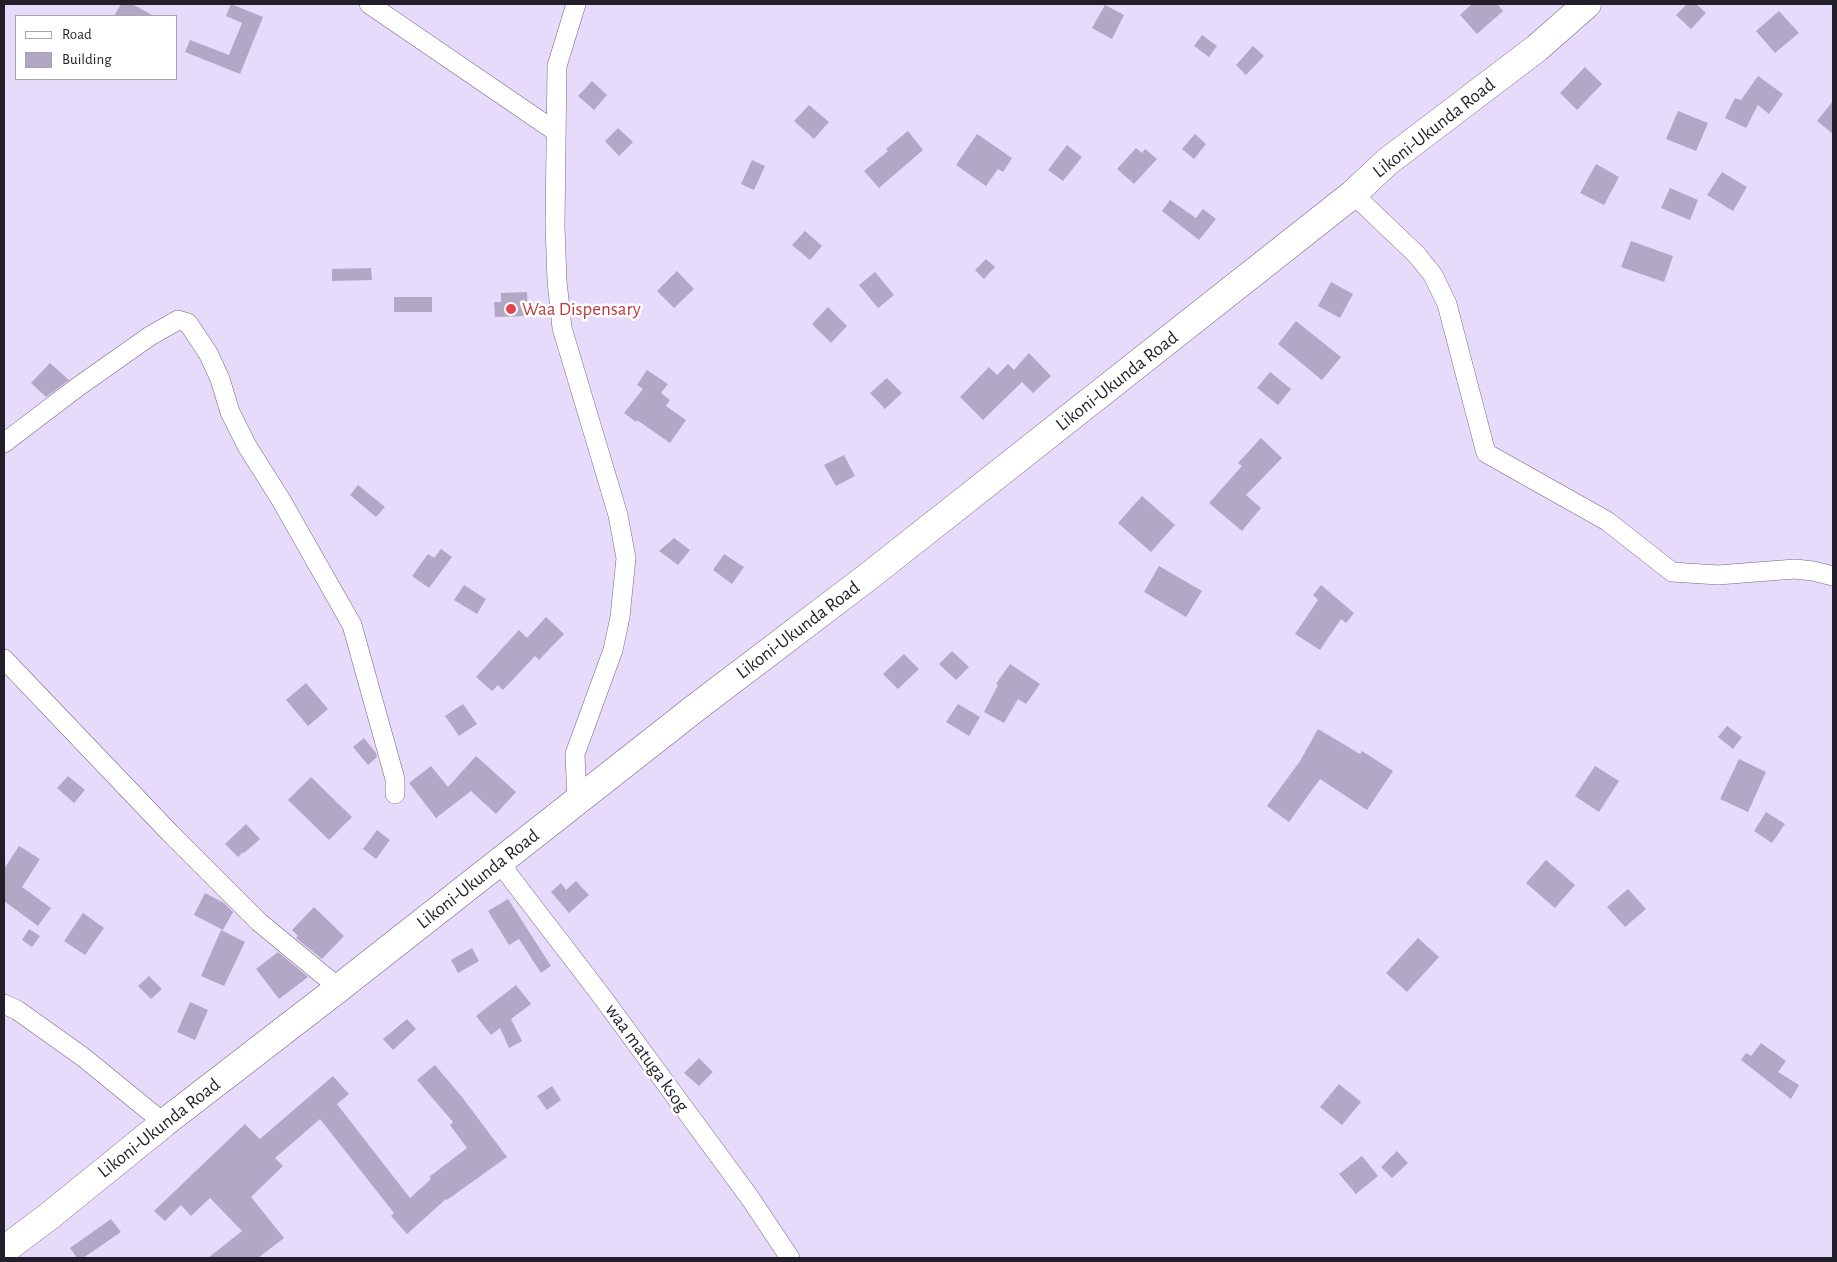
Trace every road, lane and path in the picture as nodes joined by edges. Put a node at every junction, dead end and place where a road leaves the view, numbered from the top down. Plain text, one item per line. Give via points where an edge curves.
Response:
1 (369, 4) edge
2 (576, 4) edge
3 (1587, 4) edge
4 (555, 131) junction
5 (1353, 194) junction
6 (4, 443) edge
7 (1833, 576) edge
8 (4, 659) edge
9 (395, 794) dead end
10 (577, 802) junction
11 (502, 860) junction
12 (340, 988) junction
13 (4, 1004) edge
14 (164, 1123) junction
15 (4, 1250) edge
16 (790, 1258) edge

1 - 4 street
2 - 4 street via 557,66
3 - 5 highway, Likoni-Ukunda Road via 1537,48 1387,162
4 - 10 street via 555,225 562,328 618,515 626,558 613,650 575,754
5 - 7 street via 1416,254 1433,275 1447,304 1486,453 1607,521 1672,572 1718,575 1795,569
5 - 10 highway, Likoni-Ukunda Road via 870,576
6 - 9 street via 150,336 178,320 188,323 208,353 230,412 247,446 352,625 395,779
8 - 12 street via 259,922
10 - 11 highway, Likoni-Ukunda Road
11 - 12 highway, Likoni-Ukunda Road
11 - 16 street, waa matuga ksog via 508,874 681,1104
12 - 14 highway, Likoni-Ukunda Road
13 - 14 street via 83,1057
14 - 15 highway, Likoni-Ukunda Road

